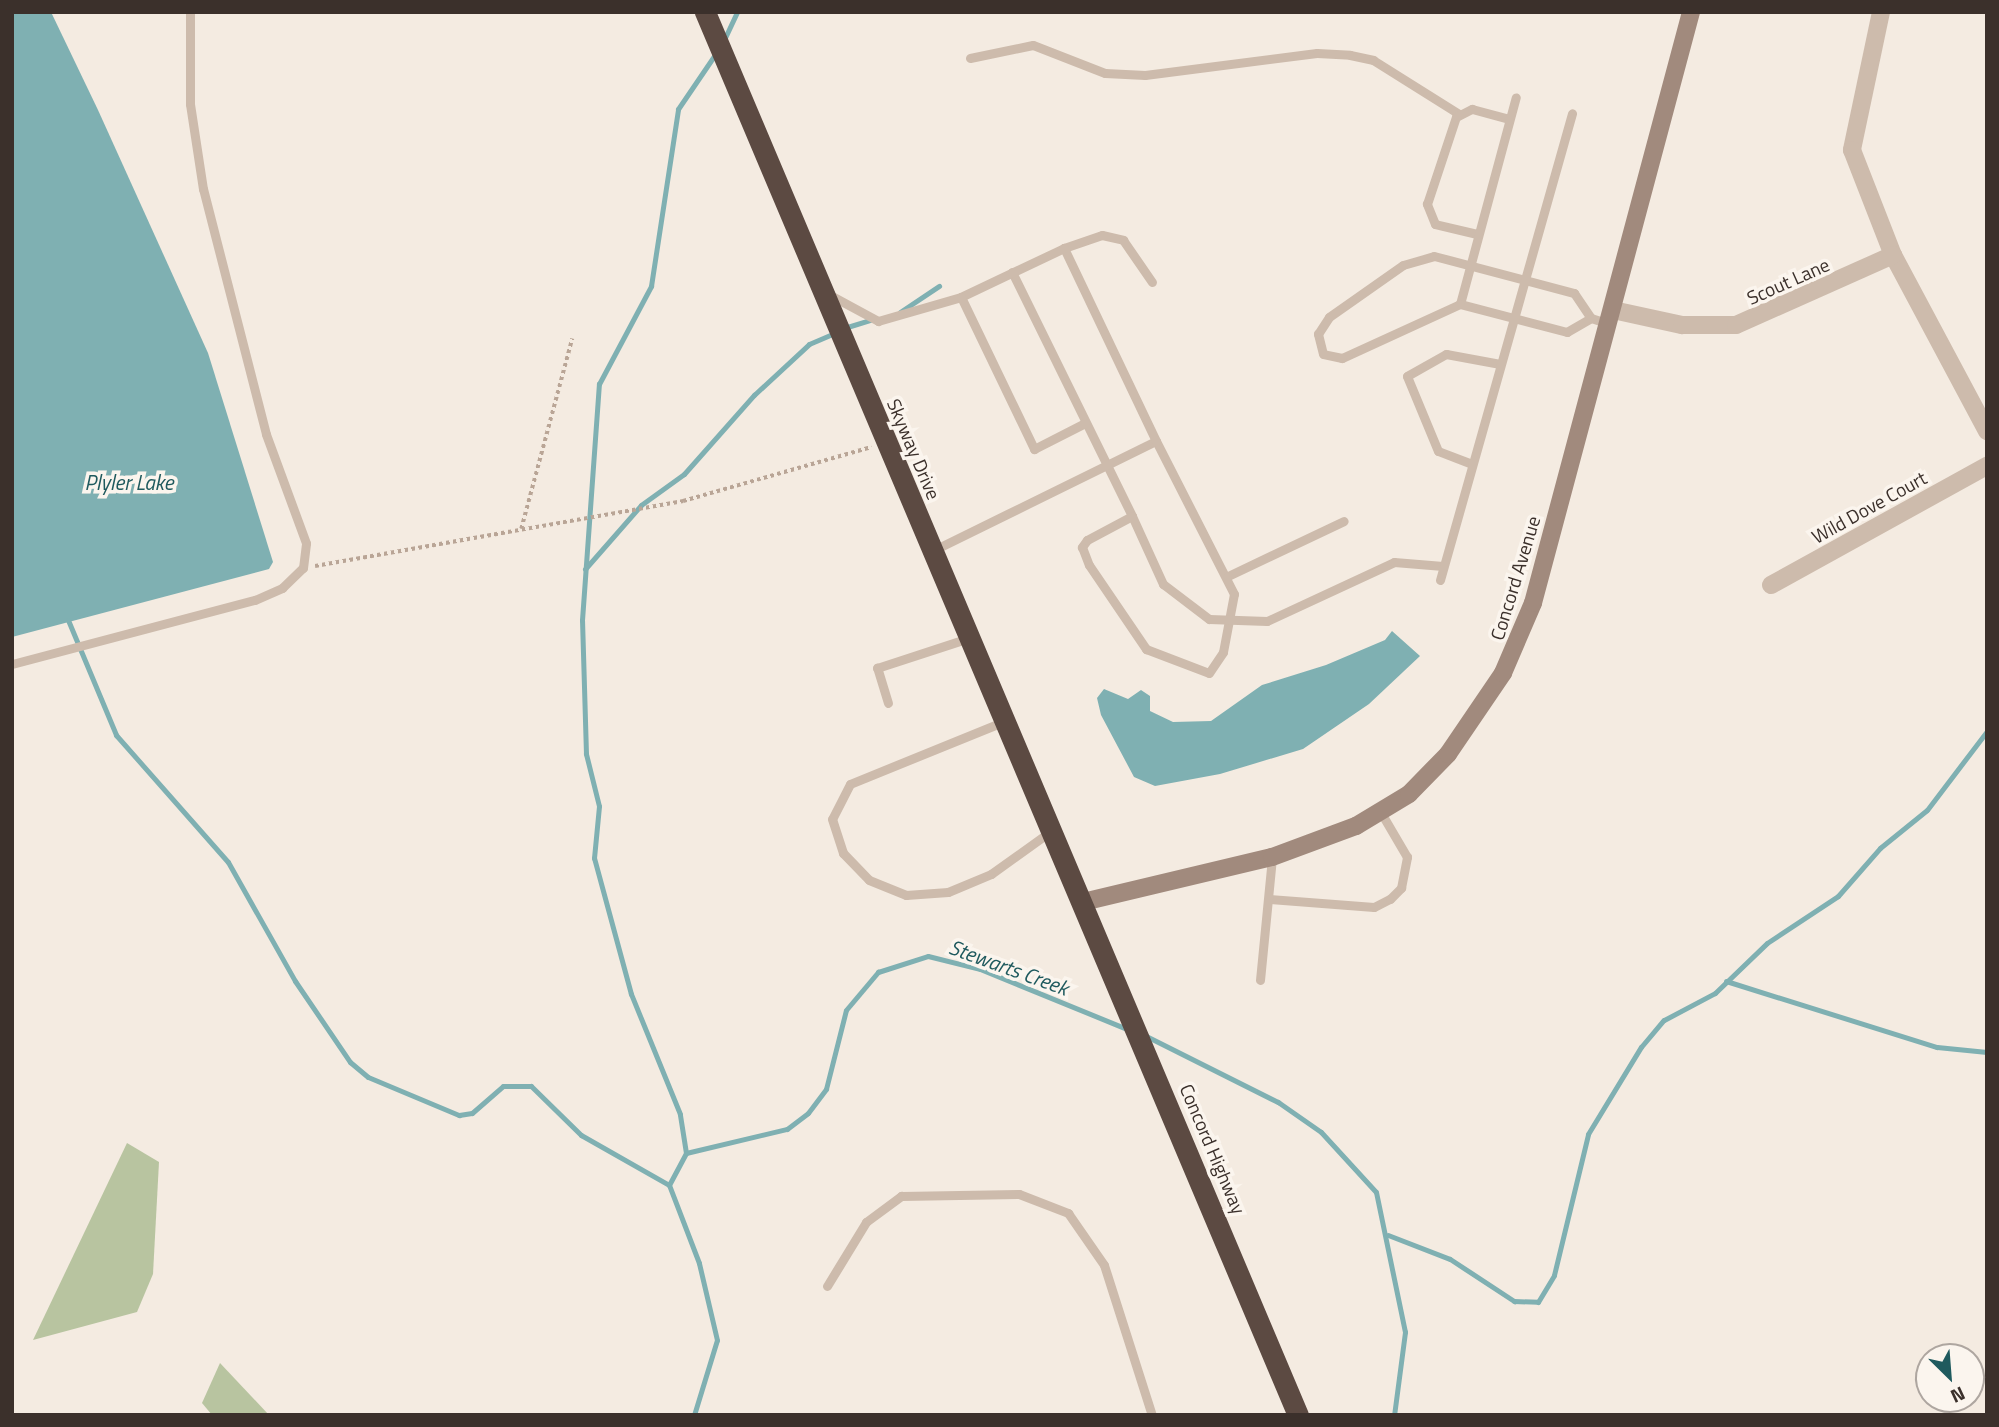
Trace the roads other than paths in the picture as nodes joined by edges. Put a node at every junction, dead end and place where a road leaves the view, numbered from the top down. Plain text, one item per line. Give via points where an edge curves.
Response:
1 (190, 12) edge
2 (705, 12) edge
3 (1691, 12) edge
4 (1881, 12) edge
5 (970, 58) dead end
6 (1516, 97) dead end
7 (1572, 113) dead end
8 (1459, 114) junction
9 (1509, 119) junction
10 (1477, 234) junction
11 (1064, 248) junction
12 (1893, 255) junction
13 (1468, 265) junction
14 (1012, 272) junction
15 (1524, 279) junction
16 (1152, 282) dead end
17 (823, 289) junction
18 (961, 297) junction
19 (1460, 304) junction
20 (1513, 317) junction
21 (1611, 317) junction
22 (1591, 318) junction
23 (1500, 364) junction
24 (1085, 423) junction
25 (1987, 431) edge
26 (1156, 441) junction
27 (1472, 464) junction
28 (1106, 466) junction
29 (1987, 466) edge
30 (1132, 516) junction
31 (1344, 521) dead end
32 (934, 551) junction
33 (1443, 566) junction
34 (1228, 576) junction
35 (1440, 580) dead end
36 (1771, 585) dead end
37 (1231, 623) junction
38 (969, 638) junction
39 (12, 664) edge
40 (888, 704) dead end
41 (1005, 721) junction
42 (1380, 811) junction
43 (1052, 830) junction
44 (1272, 857) junction
45 (1269, 899) junction
46 (1083, 902) junction
47 (1260, 980) dead end
48 (827, 1286) dead end
49 (1152, 1415) edge
50 (1298, 1415) edge

1 - 39 lane via 190,104 203,189 266,434 306,543 303,568 282,588 254,600
2 - 17 highway, Skyway Drive
3 - 21 street, Concord Avenue
4 - 12 street via 1852,150
5 - 8 lane via 1033,45 1105,73 1145,75 1317,53 1350,55 1389,69
6 - 9 lane
7 - 15 lane
8 - 9 lane via 1472,109
8 - 10 lane via 1427,213 1435,224
9 - 10 lane
10 - 13 lane
11 - 14 lane
11 - 16 lane via 1102,234 1123,240
11 - 26 lane
12 - 21 street, Scout Lane via 1736,326
12 - 25 street
13 - 15 lane
13 - 19 lane
13 - 19 lane via 1434,256 1403,265 1329,317 1320,326 1319,346 1330,358 1342,358
14 - 18 lane
14 - 24 lane
15 - 20 lane
15 - 22 lane via 1574,293
17 - 18 lane via 878,321
17 - 32 highway, Skyway Drive
18 - 24 lane via 1034,449
19 - 20 lane
20 - 22 lane via 1567,332
20 - 23 lane
21 - 22 lane
21 - 42 street, Concord Avenue via 1519,642 1448,754 1409,794
23 - 27 lane
23 - 27 lane via 1446,354 1407,376 1438,451
24 - 28 lane
26 - 28 lane
26 - 34 lane
27 - 33 lane
28 - 30 lane
28 - 32 lane
29 - 36 street, Wild Dove Court
30 - 37 lane via 1176,600 1209,619
30 - 37 lane via 1082,547 1107,599 1146,649 1209,673
31 - 34 lane
32 - 38 highway, Skyway Drive
33 - 35 lane
33 - 37 lane via 1394,562 1267,621
34 - 37 lane
38 - 40 lane via 877,668
38 - 41 highway, Skyway Drive
41 - 43 highway, Skyway Drive
41 - 43 lane via 850,784 832,819 843,853 869,880 906,895 948,892 991,874
42 - 44 street, Concord Avenue
42 - 45 lane via 1407,858 1401,888 1390,899 1374,907
43 - 46 highway, Skyway Drive
44 - 45 lane
44 - 46 street, Concord Avenue
45 - 47 lane
46 - 50 highway, Concord Highway
48 - 49 lane via 866,1222 901,1196 1019,1194 1068,1213 1104,1265

